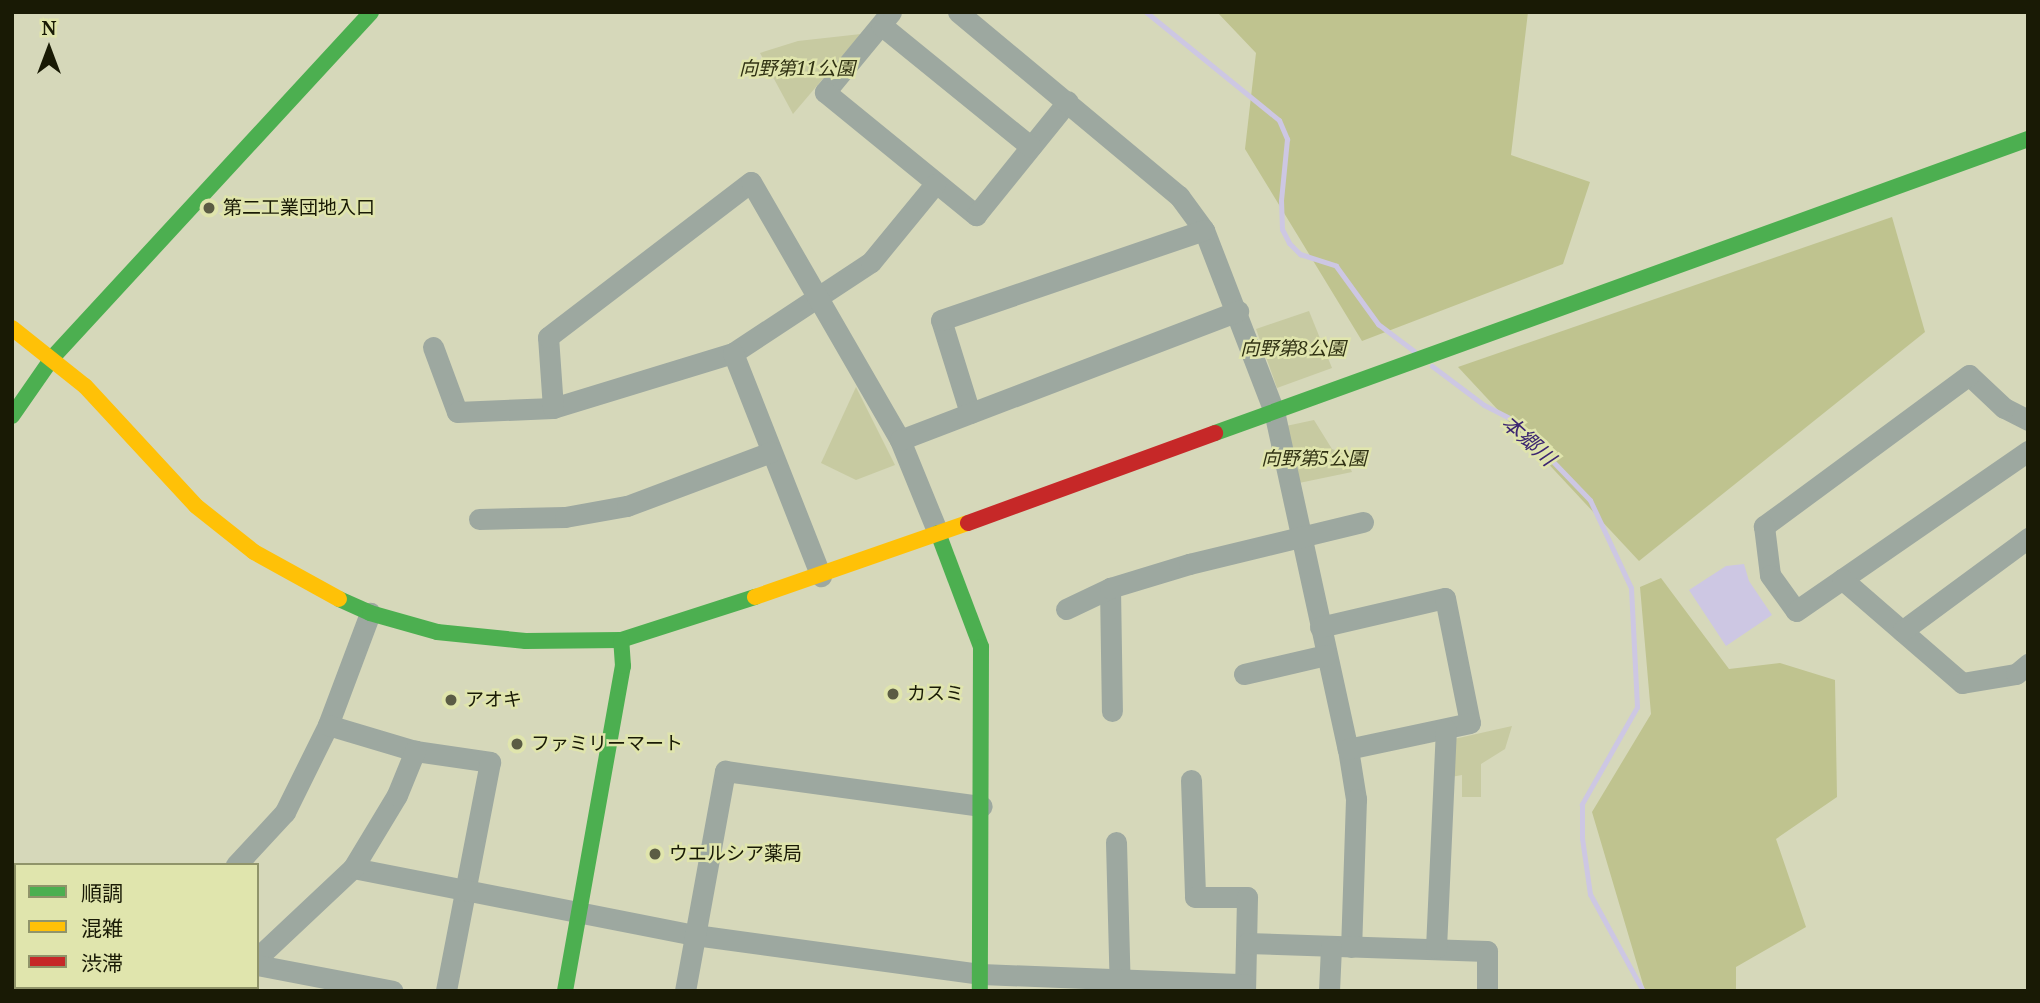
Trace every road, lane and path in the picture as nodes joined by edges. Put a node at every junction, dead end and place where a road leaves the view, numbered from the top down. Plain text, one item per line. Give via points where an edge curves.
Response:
1 (371, 12) edge
2 (958, 12) edge
3 (886, 19) edge
4 (1068, 101) junction
5 (2028, 139) edge
6 (1031, 146) junction
7 (936, 184) junction
8 (1205, 230) junction
9 (816, 295) junction
10 (1238, 311) junction
11 (12, 328) edge
12 (433, 347) dead end
13 (733, 352) junction
14 (53, 356) junction
15 (553, 408) junction
16 (1274, 411) junction
17 (971, 414) junction
18 (12, 416) edge
19 (2028, 420) edge
20 (901, 440) junction
21 (2028, 451) edge
22 (771, 452) junction
23 (479, 519) dead end
24 (1363, 522) dead end
25 (937, 533) junction
26 (1303, 536) junction
27 (2028, 538) edge
28 (821, 576) junction
29 (1842, 579) junction
30 (1110, 588) junction
31 (1066, 609) dead end
32 (370, 614) junction
33 (1321, 626) junction
34 (1902, 631) junction
35 (621, 640) junction
36 (1326, 655) junction
37 (2028, 664) edge
38 (1244, 674) dead end
39 (1112, 711) dead end
40 (328, 725) junction
41 (1446, 729) junction
42 (1348, 749) junction
43 (415, 751) junction
44 (1191, 780) dead end
45 (982, 806) junction
46 (1116, 842) dead end
47 (238, 863) edge
48 (353, 868) junction
49 (465, 890) junction
50 (580, 913) junction
51 (695, 935) junction
52 (1247, 943) junction
53 (1341, 947) junction
54 (1436, 948) junction
55 (259, 956) edge
56 (259, 965) edge
57 (980, 982) edge
58 (1121, 985) edge
59 (1245, 988) edge
60 (393, 991) edge
61 (446, 991) edge
62 (565, 991) edge
63 (685, 991) edge
64 (1329, 991) edge
65 (1488, 991) edge

1 - 14 street
2 - 4 street
3 - 6 street
3 - 7 street via 825,92
4 - 6 street
4 - 8 street via 1179,196
5 - 16 street
6 - 7 street via 976,215
7 - 9 street via 871,262
8 - 10 street
8 - 17 street via 941,320
9 - 13 street
9 - 15 street via 751,183 548,337
9 - 20 street
10 - 16 street
10 - 17 street
11 - 14 street
12 - 15 street via 457,412
13 - 15 street
13 - 22 street
14 - 18 street
14 - 32 street via 196,506 254,552
16 - 25 street
16 - 26 street
17 - 20 street
19 - 29 street via 2004,408 1969,375 1764,526 1770,575 1796,611
20 - 25 street
21 - 29 street
22 - 23 street via 627,506 565,517
22 - 28 street
24 - 26 street
25 - 28 street
25 - 45 street via 981,647
26 - 30 street
26 - 33 street
27 - 34 street
28 - 35 street
29 - 34 street
30 - 31 street
30 - 39 street
32 - 35 street via 437,632 481,637
32 - 40 street
33 - 36 street
33 - 41 street via 1445,598 1470,723
34 - 37 street via 1962,683 2016,674
35 - 50 street via 623,666
36 - 38 street
36 - 42 street
40 - 43 street
40 - 47 street via 285,812
41 - 42 street
41 - 54 street
42 - 53 street via 1356,799
43 - 48 street via 397,795
43 - 49 street via 490,762
44 - 52 street via 1195,898 1247,898
45 - 51 street via 725,771
45 - 57 street
46 - 58 street
48 - 49 street
48 - 55 street
49 - 50 street
49 - 61 street
50 - 51 street
50 - 62 street
51 - 57 street
51 - 63 street
52 - 53 street
52 - 59 street
53 - 54 street
53 - 64 street
54 - 65 street via 1487,951
56 - 60 street
57 - 58 street
58 - 59 street

